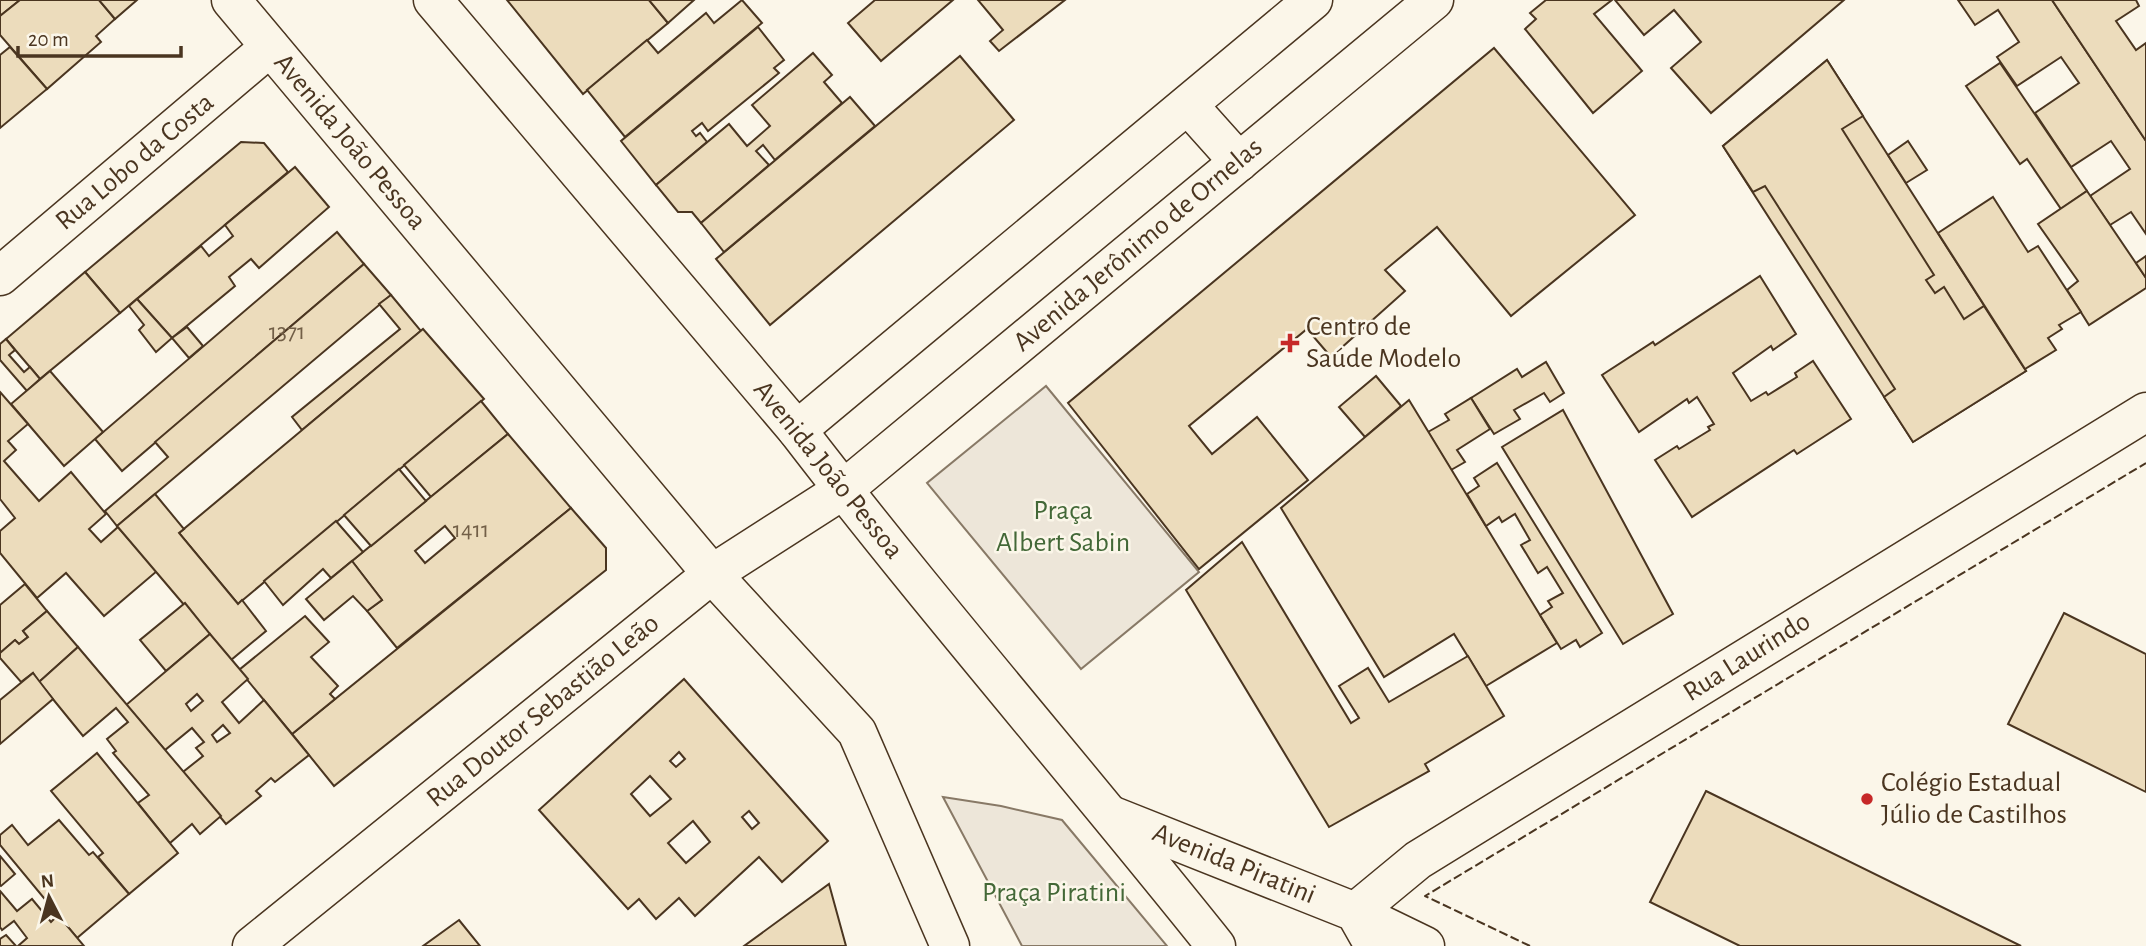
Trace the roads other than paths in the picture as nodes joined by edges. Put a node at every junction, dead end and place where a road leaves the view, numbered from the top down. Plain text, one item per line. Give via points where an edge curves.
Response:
1 (231, 0) edge
2 (433, 0) edge
3 (1313, 0) edge
4 (1434, 0) edge
5 (270, 47) junction
6 (1188, 105) junction
7 (1239, 162) junction
8 (0, 276) edge
9 (2146, 412) edge
10 (797, 430) junction
11 (843, 490) junction
12 (712, 574) junction
13 (1113, 816) junction
14 (1354, 912) junction
15 (253, 946) edge
16 (950, 946) edge
17 (1216, 946) edge
18 (1374, 946) edge
19 (1425, 946) edge

1 - 5 street, Avenida João Pessoa
2 - 10 street, Avenida João Pessoa
3 - 6 street
4 - 7 street, Avenida Jerônimo de Ornelas
5 - 8 street, Rua Lobo da Costa
5 - 12 street, Avenida João Pessoa
6 - 7 street
6 - 10 street
7 - 11 street, Avenida Jerônimo de Ornelas
9 - 14 street, Rua Laurindo via 1418,860
10 - 11 street, Avenida João Pessoa
11 - 12 street, Rua Doutor Sebastião Leão
11 - 13 street, Avenida João Pessoa
12 - 15 street, Rua Doutor Sebastião Leão
12 - 16 street, Avenida João Pessoa via 857,732
13 - 14 street, Avenida Piratini
13 - 17 street, Avenida João Pessoa
14 - 18 street
14 - 19 street, Avenida Piratini

